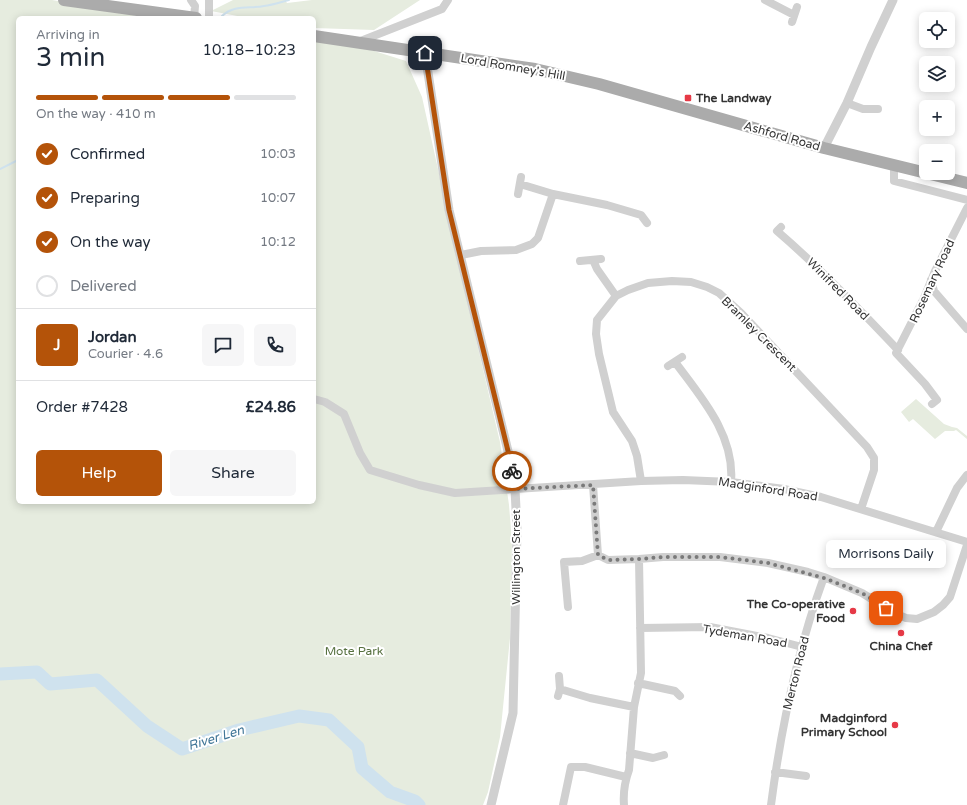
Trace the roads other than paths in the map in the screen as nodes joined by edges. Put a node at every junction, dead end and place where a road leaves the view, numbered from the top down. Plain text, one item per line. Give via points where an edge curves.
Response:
1 (64, 0) edge
2 (191, 0) edge
3 (209, 0) edge
4 (448, 0) edge
5 (765, 0) edge
6 (893, 0) edge
7 (794, 14) dead end
8 (180, 16) edge
9 (195, 16) edge
10 (209, 16) edge
11 (316, 36) edge
12 (356, 43) junction
13 (425, 53) junction
14 (599, 84) joint
15 (847, 103) junction
16 (878, 109) dead end
17 (824, 148) junction
18 (894, 165) junction
19 (967, 183) edge
20 (518, 194) dead end
21 (553, 194) junction
22 (967, 200) edge
23 (967, 208) edge
24 (647, 223) dead end
25 (779, 229) dead end
26 (461, 255) junction
27 (580, 261) dead end
28 (931, 280) junction
29 (616, 296) junction
30 (967, 329) edge
31 (897, 351) junction
32 (675, 362) dead end
33 (316, 400) edge
34 (932, 404) dead end
35 (967, 475) edge
36 (641, 482) junction
37 (730, 482) junction
38 (593, 485) junction
39 (515, 489) junction
40 (861, 509) junction
41 (936, 532) junction
42 (967, 542) edge
43 (967, 546) edge
44 (598, 555) junction
45 (639, 559) junction
46 (824, 578) junction
47 (568, 607) dead end
48 (640, 628) junction
49 (802, 647) junction
50 (559, 676) dead end
51 (638, 683) junction
52 (680, 696) dead end
53 (634, 707) junction
54 (630, 754) junction
55 (664, 754) dead end
56 (775, 772) junction
57 (806, 776) dead end
58 (626, 777) junction
59 (491, 805) edge
60 (563, 805) edge
61 (624, 805) edge
62 (771, 805) edge

1 - 8 main road
2 - 9 street via 195,6
3 - 10 street
4 - 12 street via 442,9
5 - 7 street
6 - 15 street
11 - 12 main road
12 - 13 main road, Lord Romney's Hill
13 - 14 main road, Lord Romney's Hill via 534,69
13 - 26 street, Willington Street via 448,204
14 - 17 main road, Ashford Road
15 - 16 street via 863,109
15 - 17 street
17 - 18 main road, Ashford Road
18 - 19 main road, Ashford Road
18 - 22 street via 894,182
20 - 21 street via 520,180
21 - 24 street via 642,215
21 - 26 street via 538,238 532,244 516,250 481,251
23 - 28 street, Rosemary Road
25 - 31 street, Winifred Road
26 - 39 street, Willington Street
27 - 29 street via 597,259 597,269
28 - 30 street via 934,291
28 - 31 street, Rosemary Road
29 - 36 street, Bramley Crescent via 597,320 596,334 613,412 632,441
29 - 40 street, Bramley Crescent via 648,284 672,282 691,282 719,293 741,313 867,447 874,458 874,470
31 - 34 street, Winifred Road via 937,400
32 - 37 street via 703,398 716,422 727,447 732,468
33 - 39 street, Madginford Road via 344,414 370,470 456,493
35 - 41 street via 957,488
36 - 37 street, Madginford Road
36 - 38 street, Madginford Road
37 - 40 street, Madginford Road via 814,495
38 - 39 street, Madginford Road
38 - 44 street
39 - 59 street, Willington Street via 517,567 513,713
40 - 41 street, Madginford Road
41 - 42 street, Madginford Road
43 - 46 street via 950,597 934,612 917,619 894,613 862,593
44 - 45 street via 608,560
44 - 47 street via 582,561 564,562
45 - 46 street via 742,559 783,566
45 - 48 street
46 - 49 street, Merton Road
48 - 49 street, Tydeman Road via 710,627
48 - 51 street via 641,673
49 - 56 street, Merton Road via 779,742
50 - 53 street via 559,692
51 - 52 street via 676,691
51 - 53 street
53 - 54 street
54 - 55 street via 653,758
54 - 58 street
56 - 57 street
56 - 62 street, Merton Road
58 - 60 street via 585,766 571,766
58 - 61 street

